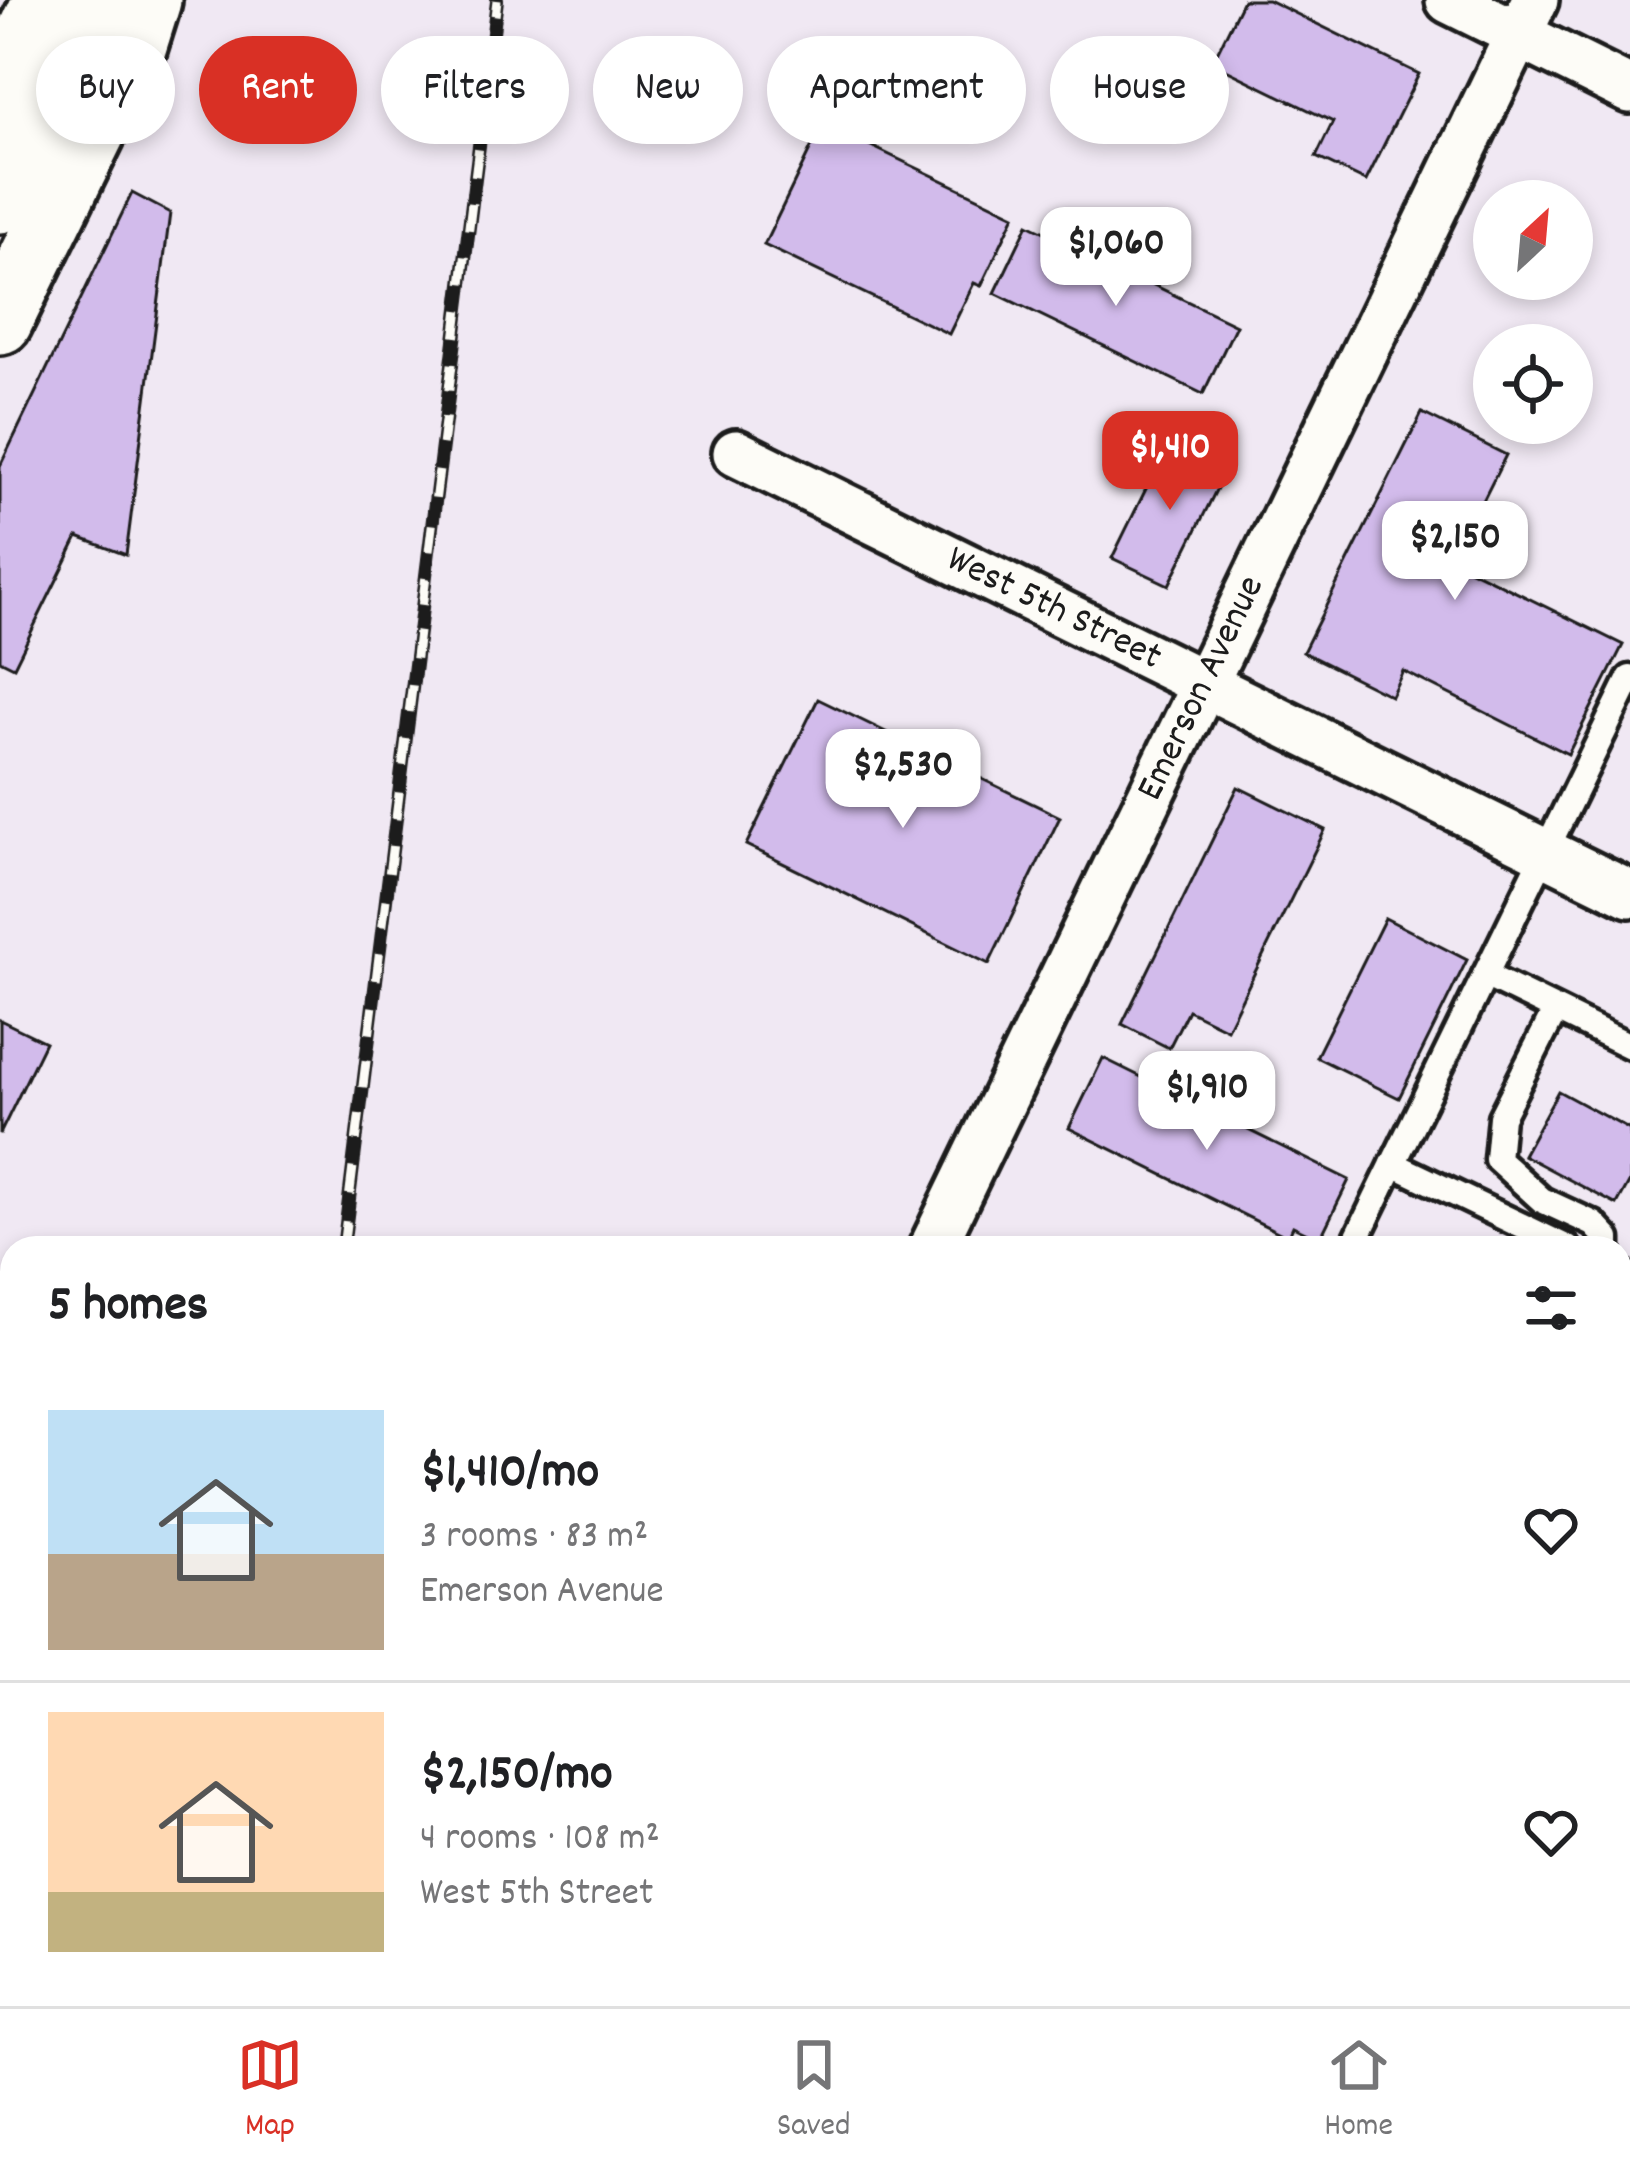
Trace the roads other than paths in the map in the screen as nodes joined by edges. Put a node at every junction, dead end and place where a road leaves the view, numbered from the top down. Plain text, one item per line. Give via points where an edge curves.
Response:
1 (45, 0) edge
2 (94, 0) edge
3 (149, 0) edge
4 (1448, 0) edge
5 (1527, 17) edge
6 (1630, 89) edge
7 (2, 92) edge
8 (0, 201) edge
9 (0, 322) edge
10 (736, 453) dead end
11 (1630, 678) edge
12 (1204, 684) junction
13 (1545, 852) junction
14 (1630, 894) edge
15 (1485, 975) junction
16 (1555, 1011) junction
17 (1630, 1046) edge
18 (1393, 1164) junction
19 (938, 1236) edge
20 (1358, 1236) edge
21 (1543, 1236) edge
22 (1605, 1236) edge

1 - 7 main road
2 - 8 main road
3 - 9 main road via 133,50
4 - 5 street
5 - 6 street
5 - 12 street, Emerson Avenue
10 - 12 street, West 5th Street
11 - 13 lane
12 - 13 street, West 5th Street
12 - 19 street, Emerson Avenue
13 - 14 street, West 5th Street
13 - 15 lane
15 - 16 lane
15 - 18 lane
16 - 17 lane
16 - 22 lane via 1502,1117 1498,1160 1542,1200
18 - 20 lane
18 - 21 lane

